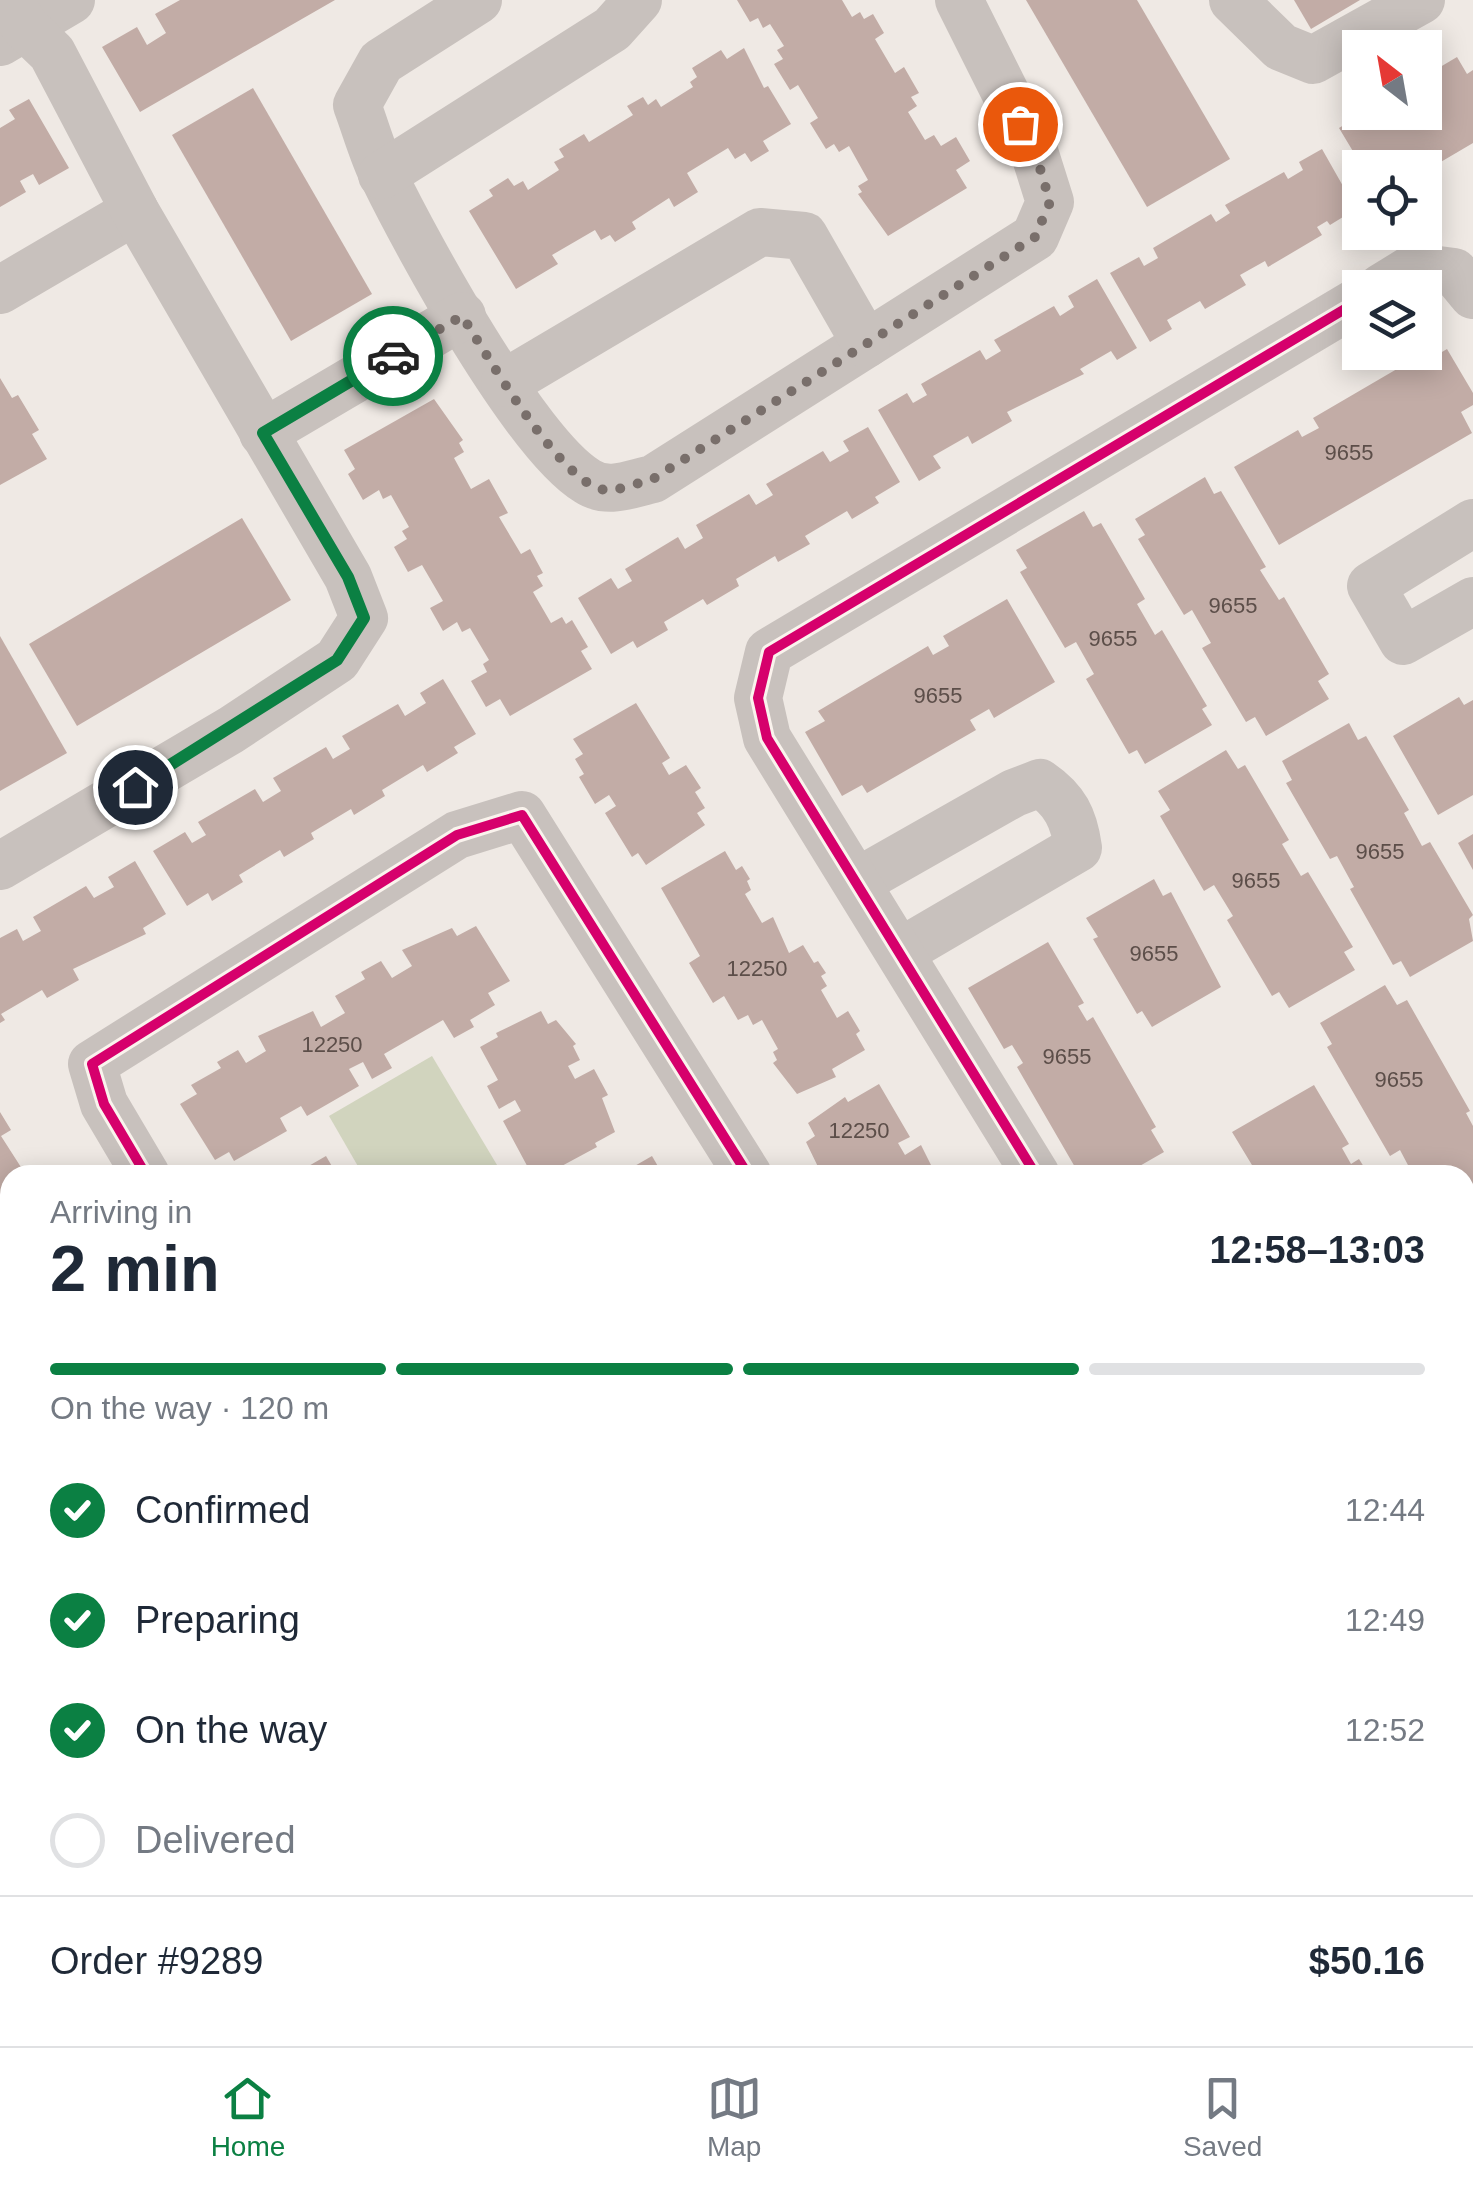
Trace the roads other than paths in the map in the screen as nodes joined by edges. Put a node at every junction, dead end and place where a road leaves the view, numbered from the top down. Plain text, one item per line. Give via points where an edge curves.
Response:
1 (71, 0) edge
2 (478, 0) edge
3 (638, 0) edge
4 (959, 0) edge
5 (1234, 0) edge
6 (1421, 0) edge
7 (11, 23) edge
8 (382, 175) junction
9 (135, 210) junction
10 (1410, 270) edge
11 (1438, 270) edge
12 (1442, 270) edge
13 (0, 290) edge
14 (1473, 295) edge
15 (1342, 311) edge
16 (462, 316) junction
17 (866, 344) junction
18 (505, 383) junction
19 (263, 433) junction
20 (1473, 524) edge
21 (1473, 602) edge
22 (0, 866) edge
23 (857, 882) junction
24 (900, 952) junction
25 (140, 1165) edge
26 (742, 1165) edge
27 (1030, 1165) edge

1 - 7 street
2 - 8 street via 381,62 357,105
3 - 8 street via 612,30
4 - 17 street via 1034,148 1050,202 1035,237
5 - 6 street via 1282,47 1313,60
7 - 9 street via 52,53
8 - 16 street
9 - 13 street
9 - 19 street
10 - 11 street
12 - 14 street via 1454,272
15 - 23 street via 769,652 758,698 767,738
16 - 18 street
16 - 19 street
17 - 18 street via 653,479 607,490 586,481 536,430
17 - 18 street via 804,236 760,232
19 - 22 street via 348,577 364,618 337,660
20 - 21 street via 1371,586 1404,641
23 - 24 street
23 - 24 street via 1014,792 1040,783 1060,796 1075,824 1078,848
24 - 27 street
25 - 26 street via 104,1104 92,1064 457,836 522,814

